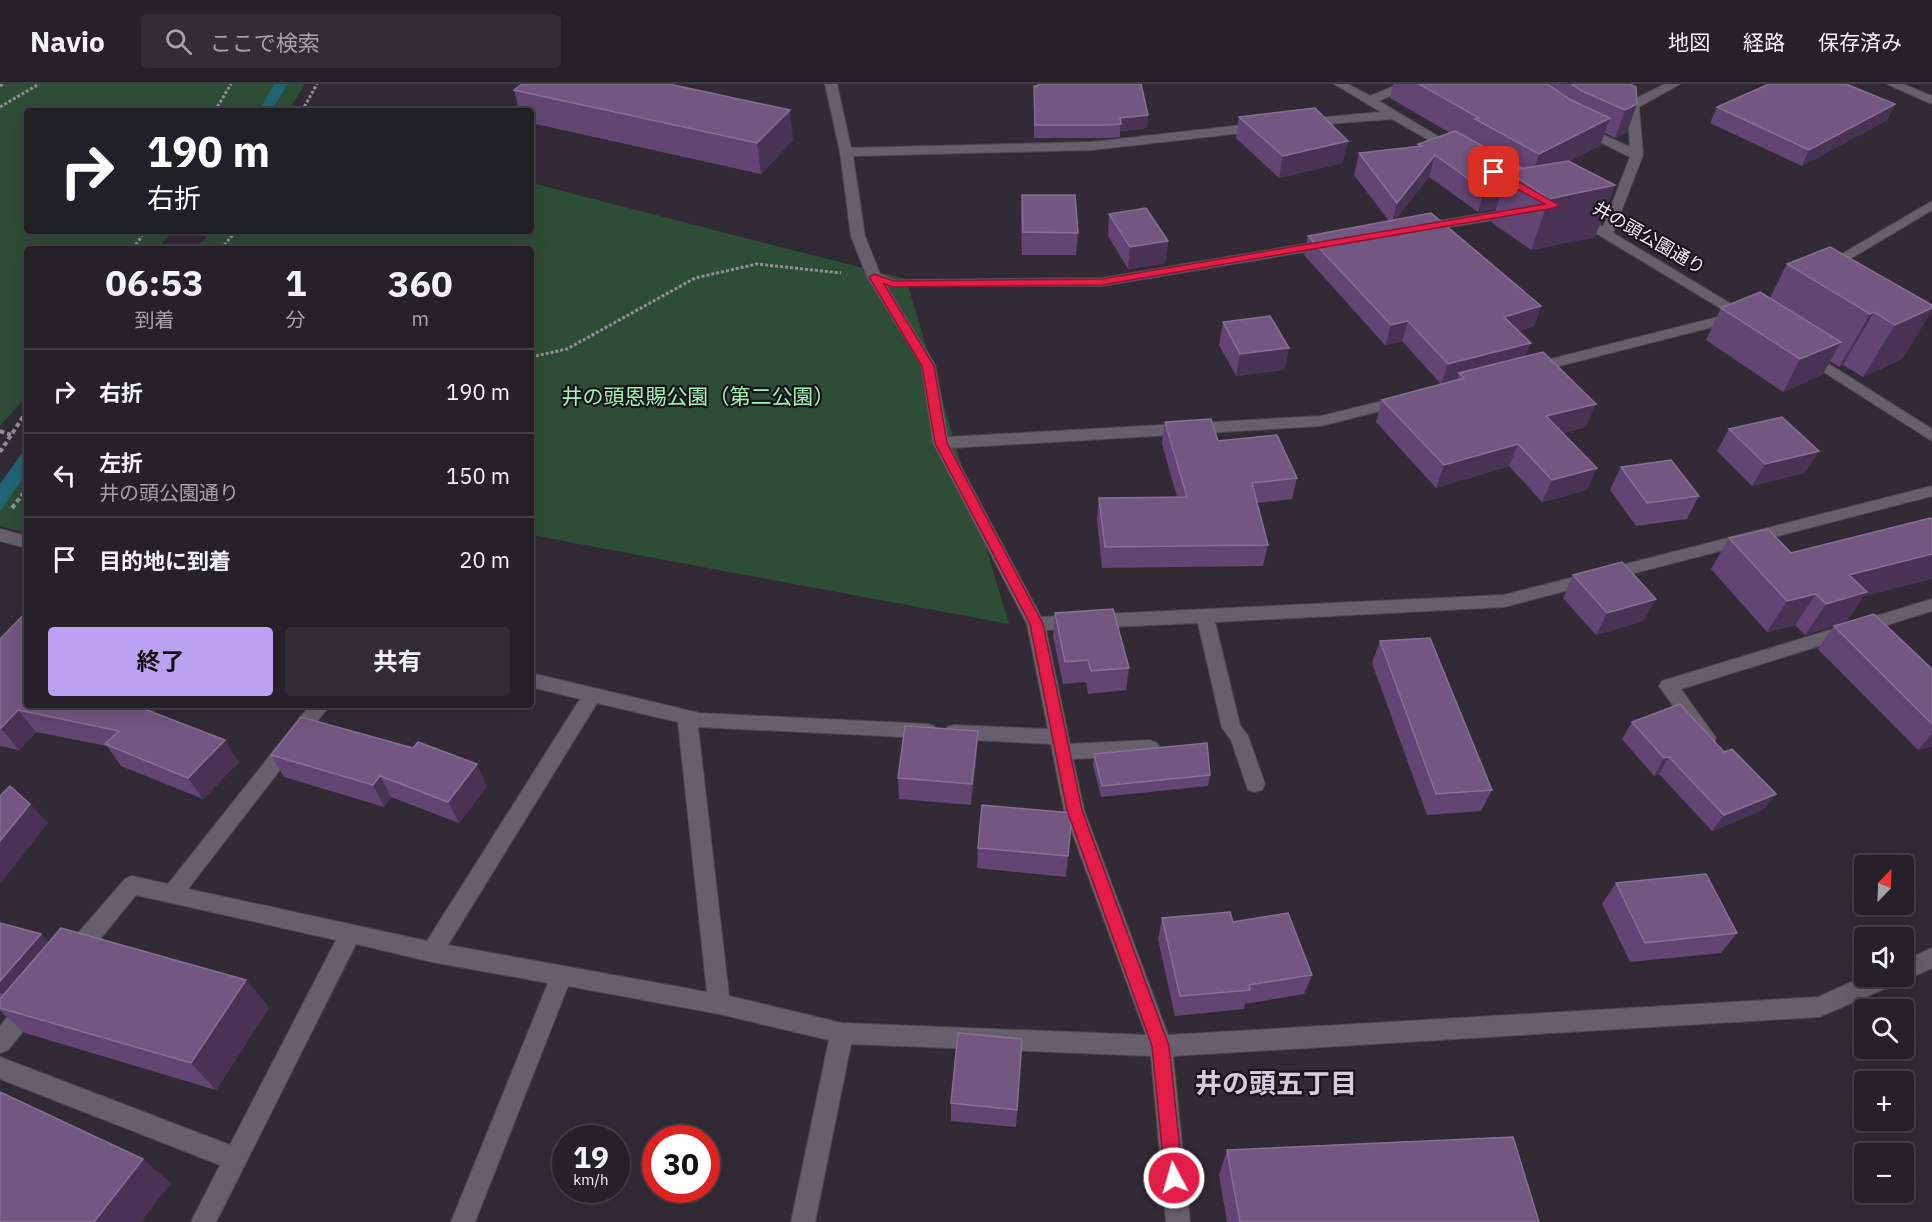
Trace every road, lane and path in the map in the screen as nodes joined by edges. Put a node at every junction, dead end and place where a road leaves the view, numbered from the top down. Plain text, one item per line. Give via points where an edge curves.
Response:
1 (39, 84) edge
2 (231, 84) edge
3 (317, 84) edge
4 (831, 84) edge
5 (1340, 84) edge
6 (1409, 84) edge
7 (1618, 84) edge
8 (1674, 84) edge
9 (1893, 84) edge
10 (1932, 100) edge
11 (1369, 101) junction
12 (1633, 105) junction
13 (0, 107) edge
14 (217, 108) edge
15 (304, 108) edge
16 (1393, 116) junction
17 (1567, 123) edge
18 (846, 152) junction
19 (1463, 155) edge
20 (1637, 155) junction
21 (1932, 205) edge
22 (1531, 209) edge
23 (1565, 211) edge
24 (1915, 215) junction
25 (1932, 222) edge
26 (1404, 231) edge
27 (1607, 233) junction
28 (234, 234) edge
29 (1346, 241) edge
30 (224, 246) edge
31 (1815, 273) edge
32 (874, 277) junction
33 (1793, 347) edge
34 (534, 356) edge
35 (1516, 372) edge
36 (1412, 398) edge
37 (24, 416) edge
38 (0, 431) edge
39 (11, 435) junction
40 (1932, 436) edge
41 (941, 443) junction
42 (0, 452) edge
43 (1932, 491) edge
44 (24, 493) edge
45 (7, 514) dead end
46 (0, 535) edge
47 (24, 541) edge
48 (1932, 605) edge
49 (1204, 616) junction
50 (1036, 624) junction
51 (534, 681) edge
52 (593, 694) junction
53 (319, 708) edge
54 (687, 717) junction
55 (1062, 745) junction
56 (1150, 748) edge
57 (1720, 754) edge
58 (1255, 784) dead end
59 (172, 894) junction
60 (350, 934) junction
61 (432, 952) junction
62 (1932, 958) edge
63 (1914, 966) edge
64 (58, 973) edge
65 (561, 977) junction
66 (1865, 987) edge
67 (44, 990) edge
68 (719, 1004) junction
69 (842, 1033) junction
70 (0, 1043) edge
71 (1161, 1046) junction
72 (0, 1068) edge
73 (235, 1159) junction
74 (203, 1222) edge
75 (463, 1222) edge
76 (803, 1222) edge
77 (1178, 1222) edge

1 - 13 path
2 - 14 path
3 - 15 path
4 - 18 street
5 - 11 street
6 - 11 street
7 - 12 street
8 - 12 street
9 - 10 street
11 - 16 street
12 - 20 street
16 - 18 street via 1092,146
16 - 19 street
17 - 20 street
18 - 32 street via 858,237
20 - 27 street
21 - 24 street
22 - 26 street
23 - 27 street, 井の頭公園通り
24 - 25 street
24 - 31 street
27 - 35 street, 井の頭公園通り via 1751,315
28 - 30 path
29 - 32 street via 1102,282 893,284
32 - 34 path via 758,264 694,278 567,349
32 - 41 street via 928,366
33 - 40 street
36 - 41 street via 1321,421
37 - 39 path
38 - 39 path
39 - 42 path
41 - 50 street
43 - 49 street via 1504,600
44 - 45 path
46 - 47 street
48 - 57 street via 1668,686
49 - 50 street
49 - 58 street via 1232,728 1239,735
50 - 55 street
51 - 52 street
52 - 54 street
52 - 61 street
53 - 59 street
54 - 55 street
54 - 68 street
55 - 56 street
55 - 71 street via 1074,810
59 - 60 street
59 - 64 street via 132,885
60 - 61 street
60 - 73 street
61 - 65 street
62 - 63 street
65 - 68 street
65 - 75 street
66 - 71 street via 1819,1007
67 - 70 street
68 - 69 street
69 - 71 street
69 - 76 street
71 - 77 street
72 - 73 street
73 - 74 street

